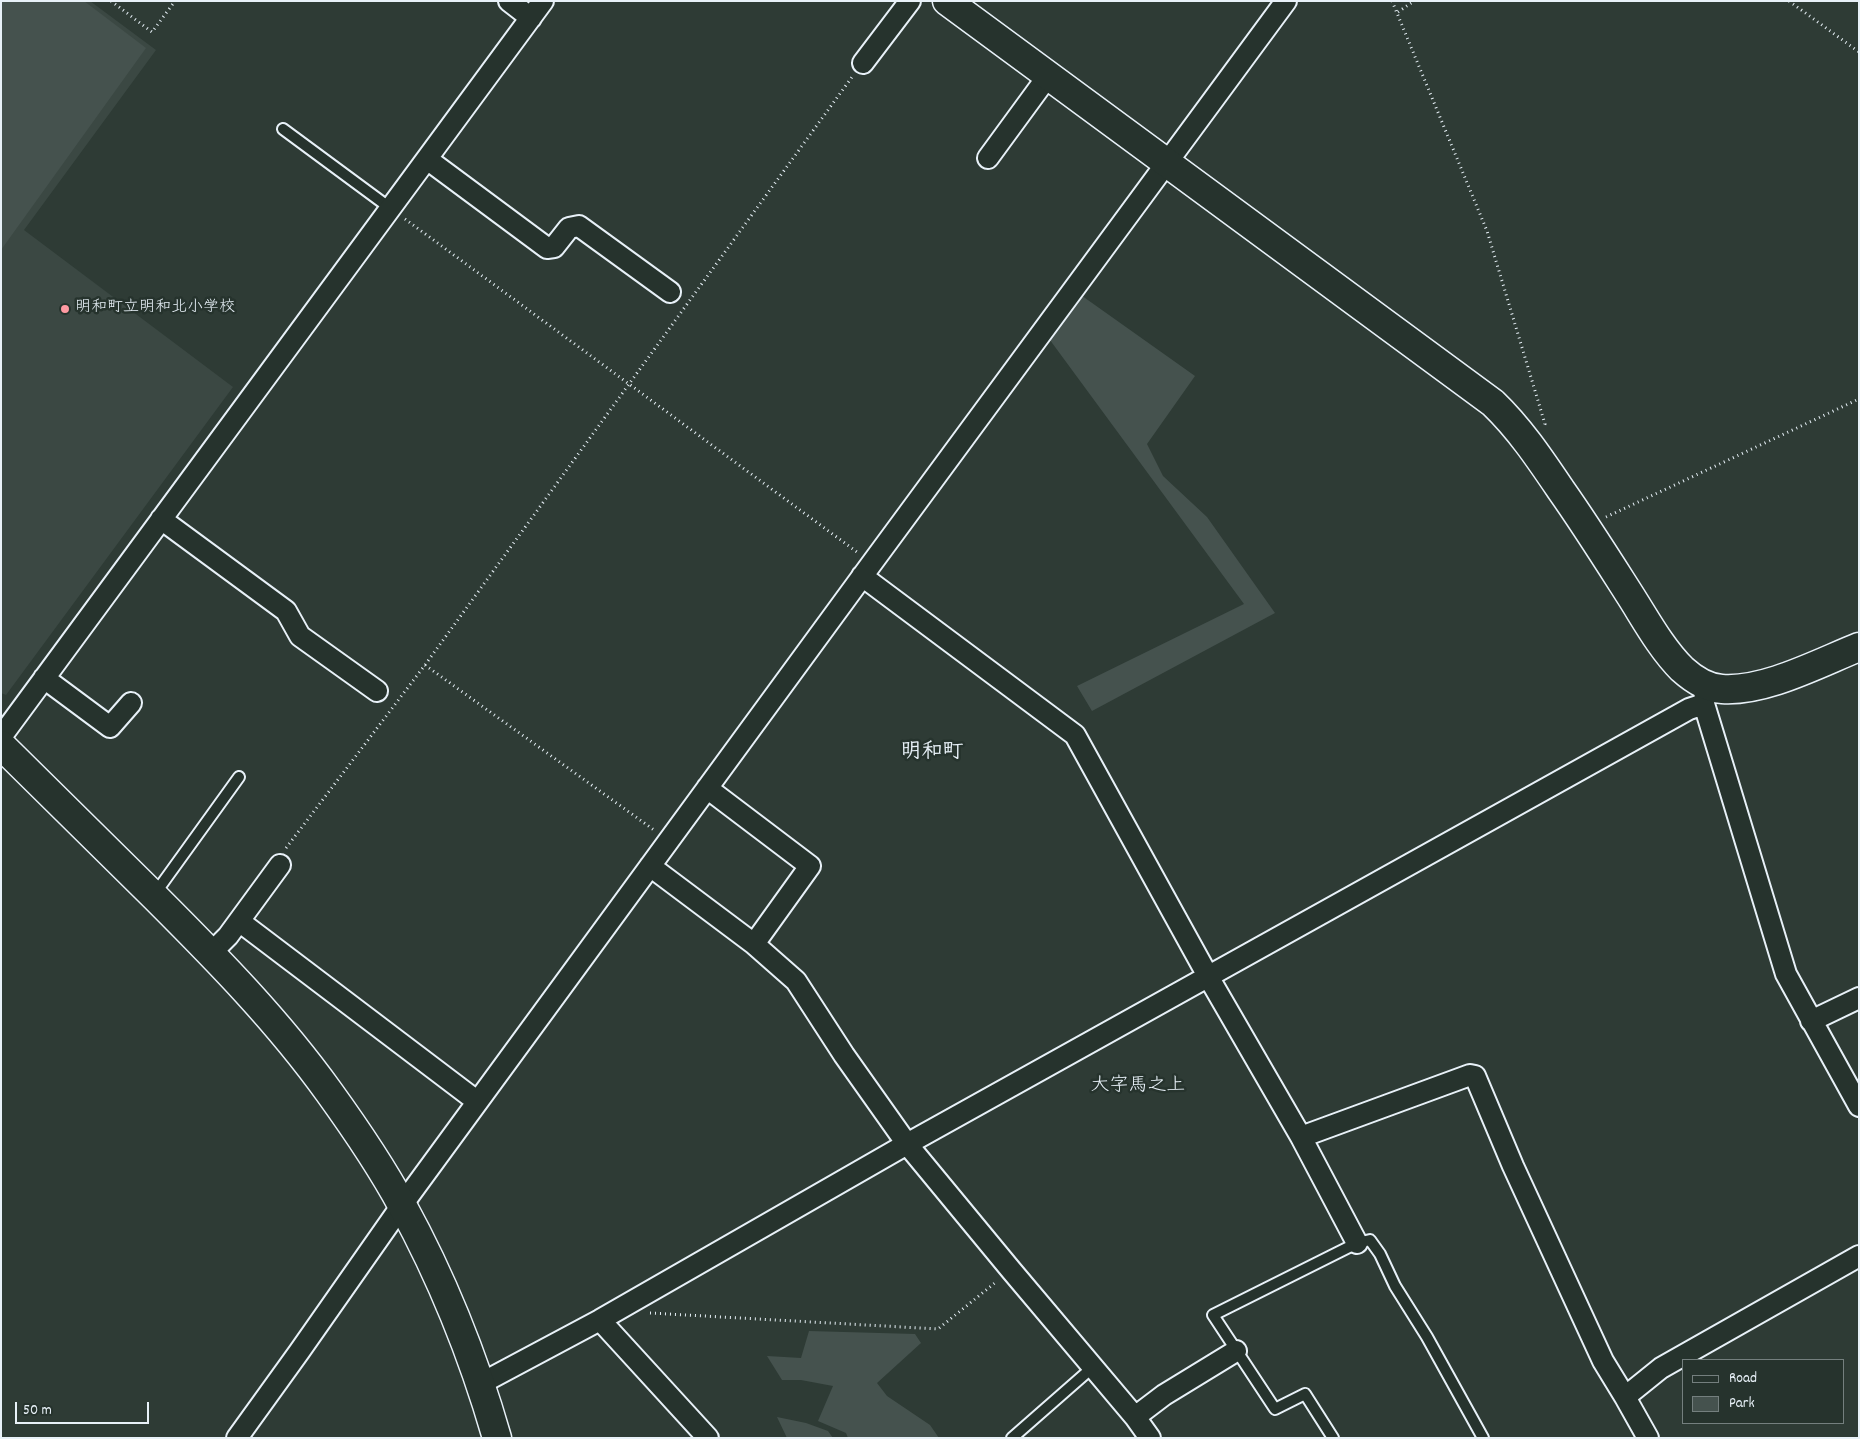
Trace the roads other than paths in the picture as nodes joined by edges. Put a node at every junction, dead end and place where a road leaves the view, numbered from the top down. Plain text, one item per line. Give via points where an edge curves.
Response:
1 (509, 1) edge
2 (543, 1) edge
3 (910, 1) edge
4 (947, 1) edge
5 (1286, 1) edge
6 (531, 18) junction
7 (863, 63) road end
8 (1048, 76) junction
9 (283, 129) dead end
10 (988, 158) dead end
11 (427, 159) junction
12 (1167, 164) junction
13 (390, 208) junction
14 (670, 292) dead end
15 (160, 519) junction
16 (867, 570) junction
17 (1859, 646) edge
18 (44, 678) junction
19 (377, 691) dead end
20 (1704, 695) junction
21 (131, 703) dead end
22 (1, 737) edge
23 (1, 745) edge
24 (239, 777) dead end
25 (707, 788) junction
26 (280, 865) road end
27 (650, 866) junction
28 (153, 896) junction
29 (239, 921) junction
30 (754, 944) junction
31 (211, 953) junction
32 (1209, 978) junction
33 (1859, 998) edge
34 (1811, 1021) junction
35 (470, 1096) dead end
36 (1859, 1106) edge
37 (1301, 1137) junction
38 (907, 1144) junction
39 (402, 1205) junction
40 (1357, 1244) junction
41 (1859, 1256) edge
42 (608, 1316) junction
43 (1236, 1351) junction
44 (1093, 1367) junction
45 (480, 1384) junction
46 (1625, 1397) junction
47 (1135, 1417) junction
48 (1648, 1437) edge
49 (237, 1438) edge
50 (497, 1438) edge
51 (708, 1438) edge
52 (1012, 1438) edge
53 (1150, 1438) edge
54 (1333, 1438) edge
55 (1483, 1438) edge

1 - 6 street
2 - 6 street
3 - 7 street
4 - 8 street
5 - 12 street
6 - 11 street
8 - 10 street
8 - 12 street
9 - 13 lane
11 - 13 street
11 - 14 street via 547,248 554,247 569,228 579,226
12 - 16 street
12 - 20 street via 1509,418 1672,658
13 - 15 street
15 - 18 street
15 - 19 street via 286,611 300,636
16 - 25 street
16 - 32 street via 1075,735
17 - 20 street via 1770,682 1753,687 1720,689
18 - 21 street via 110,727
18 - 22 street
20 - 32 street via 1689,709
20 - 34 street via 1786,974
23 - 28 street
24 - 28 lane
25 - 27 street
25 - 30 street via 810,866
26 - 29 street
27 - 30 street
27 - 39 street
28 - 31 street
29 - 31 street
29 - 35 street
30 - 38 street via 796,981
31 - 39 street via 265,1012 329,1092
32 - 37 street
32 - 38 street
33 - 34 street
34 - 36 street
37 - 40 street
37 - 46 street via 1475,1076 1603,1361
38 - 42 street
38 - 44 street
39 - 45 street via 443,1290
39 - 49 street
40 - 43 lane via 1212,1315
40 - 55 lane via 1370,1240 1380,1254 1394,1286 1427,1337
41 - 46 street via 1661,1368
42 - 45 street
42 - 51 street
43 - 47 street
43 - 54 lane via 1275,1409 1305,1394
44 - 47 street
44 - 52 lane
45 - 50 street
46 - 48 street
47 - 53 street

